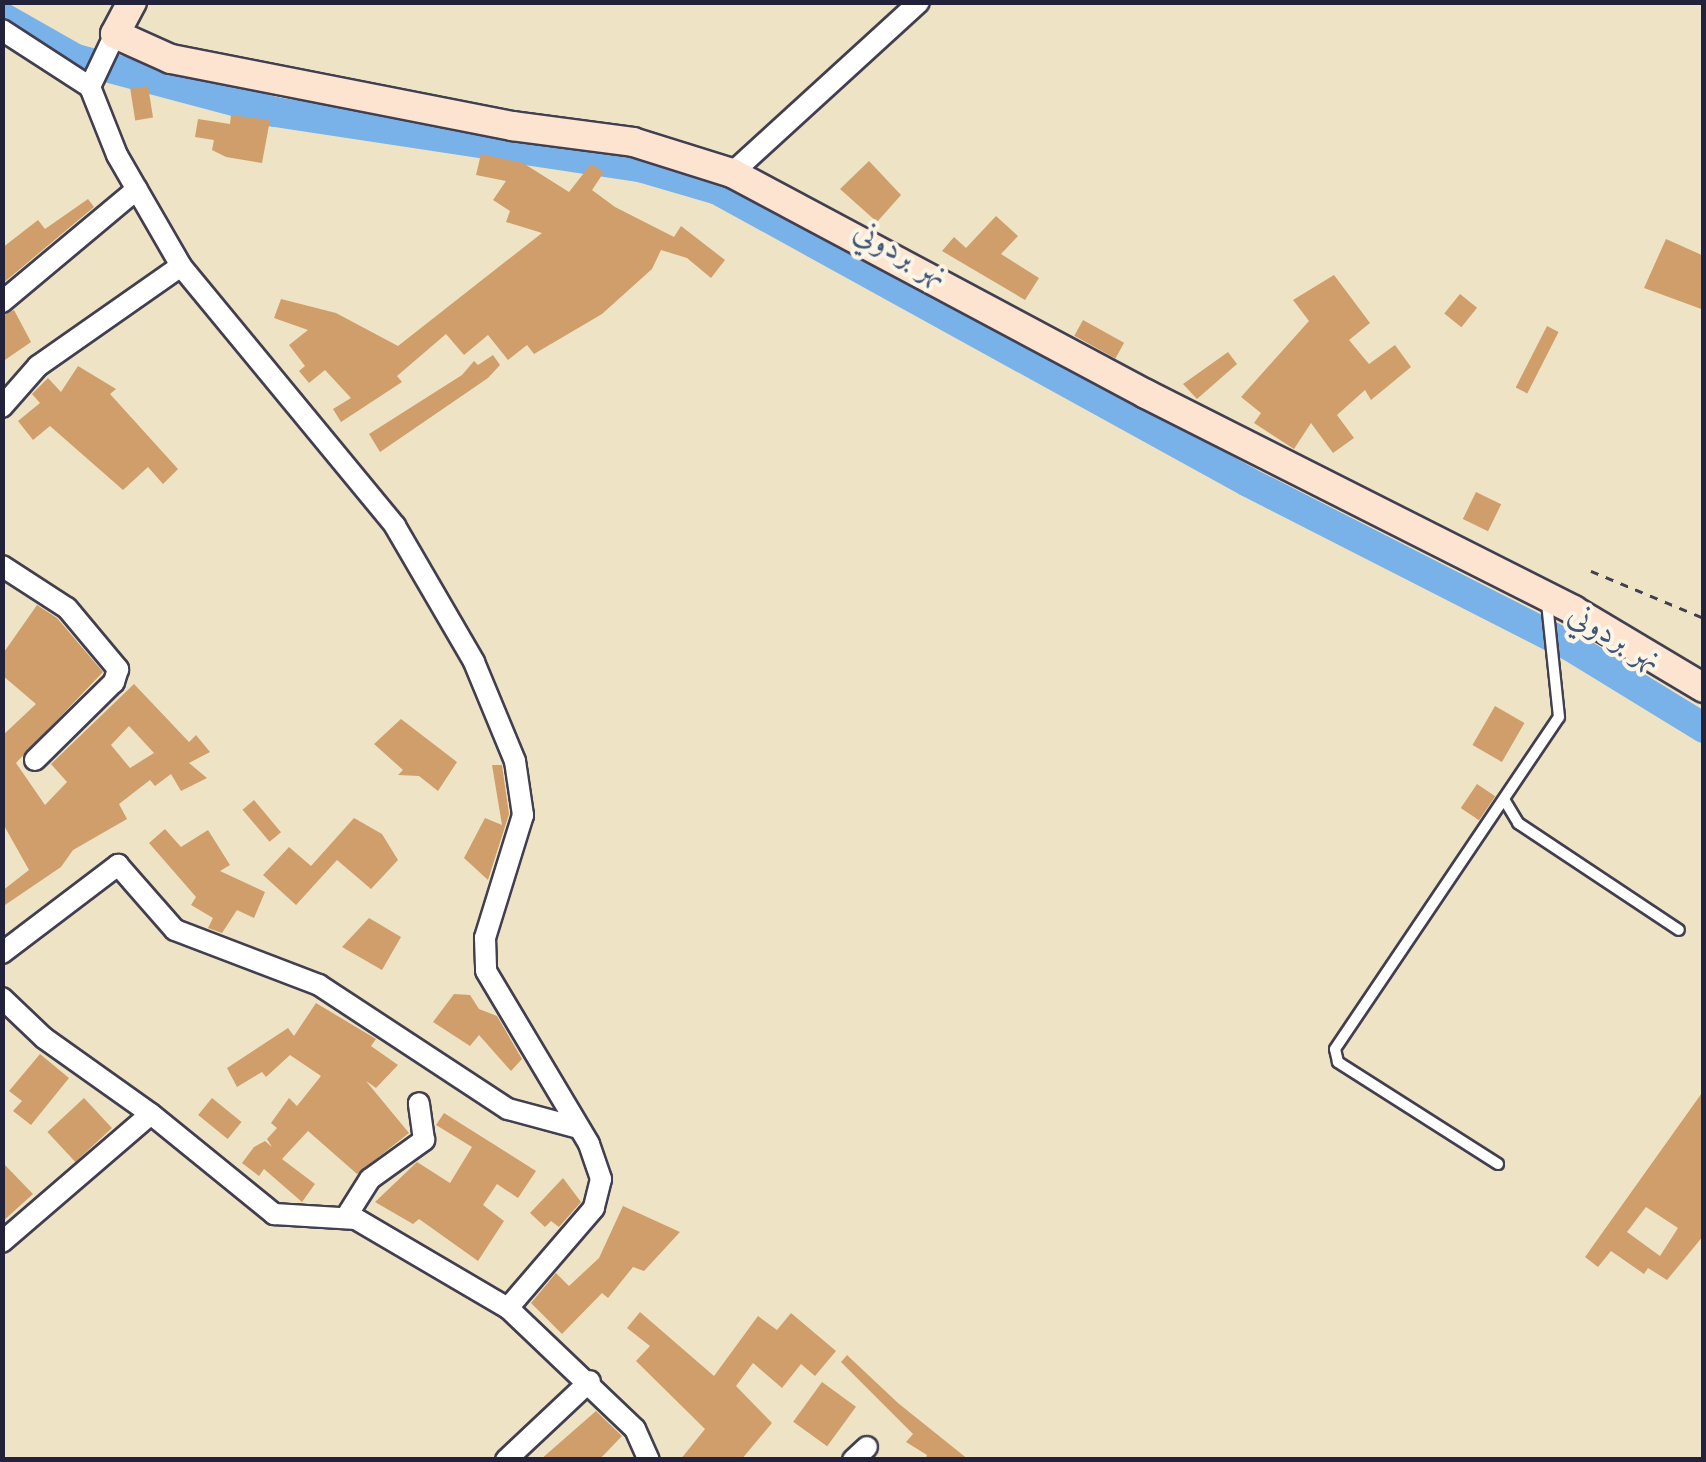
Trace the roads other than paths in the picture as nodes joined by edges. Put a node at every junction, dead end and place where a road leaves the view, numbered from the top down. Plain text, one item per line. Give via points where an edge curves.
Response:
1 (132, 2) edge
2 (919, 2) edge
3 (2, 30) edge
4 (113, 38) junction
5 (92, 78) junction
6 (732, 172) junction
7 (137, 189) junction
8 (181, 266) junction
9 (2, 302) edge
10 (2, 406) edge
11 (2, 566) edge
12 (1547, 605) junction
13 (1704, 688) edge
14 (34, 760) dead end
15 (1505, 801) junction
16 (1678, 930) dead end
17 (2, 952) edge
18 (2, 998) edge
19 (418, 1103) dead end
20 (151, 1114) junction
21 (579, 1128) junction
22 (1498, 1164) dead end
23 (346, 1216) junction
24 (2, 1242) edge
25 (508, 1308) junction
26 (590, 1381) junction
27 (506, 1460) edge
28 (649, 1460) edge

1 - 4 street
2 - 6 street
3 - 5 street
4 - 5 street
4 - 6 street via 197,66 633,142
5 - 7 street
6 - 12 street
7 - 8 street
7 - 9 street
8 - 10 street via 38,366
8 - 21 street via 395,526 504,724 523,815 485,938 486,970
11 - 14 street via 67,608 118,669 114,682
12 - 13 street
12 - 15 lane via 1558,718
15 - 16 lane via 1518,823
15 - 22 lane via 1335,1049 1338,1062
17 - 21 street via 118,864 174,930 319,984 508,1108
18 - 20 street via 44,1038
19 - 23 street via 424,1140 370,1179
20 - 23 street via 274,1214 299,1220
20 - 24 street
21 - 25 street via 598,1164 600,1194
23 - 25 street
25 - 26 street
26 - 27 street
26 - 28 street via 635,1429

